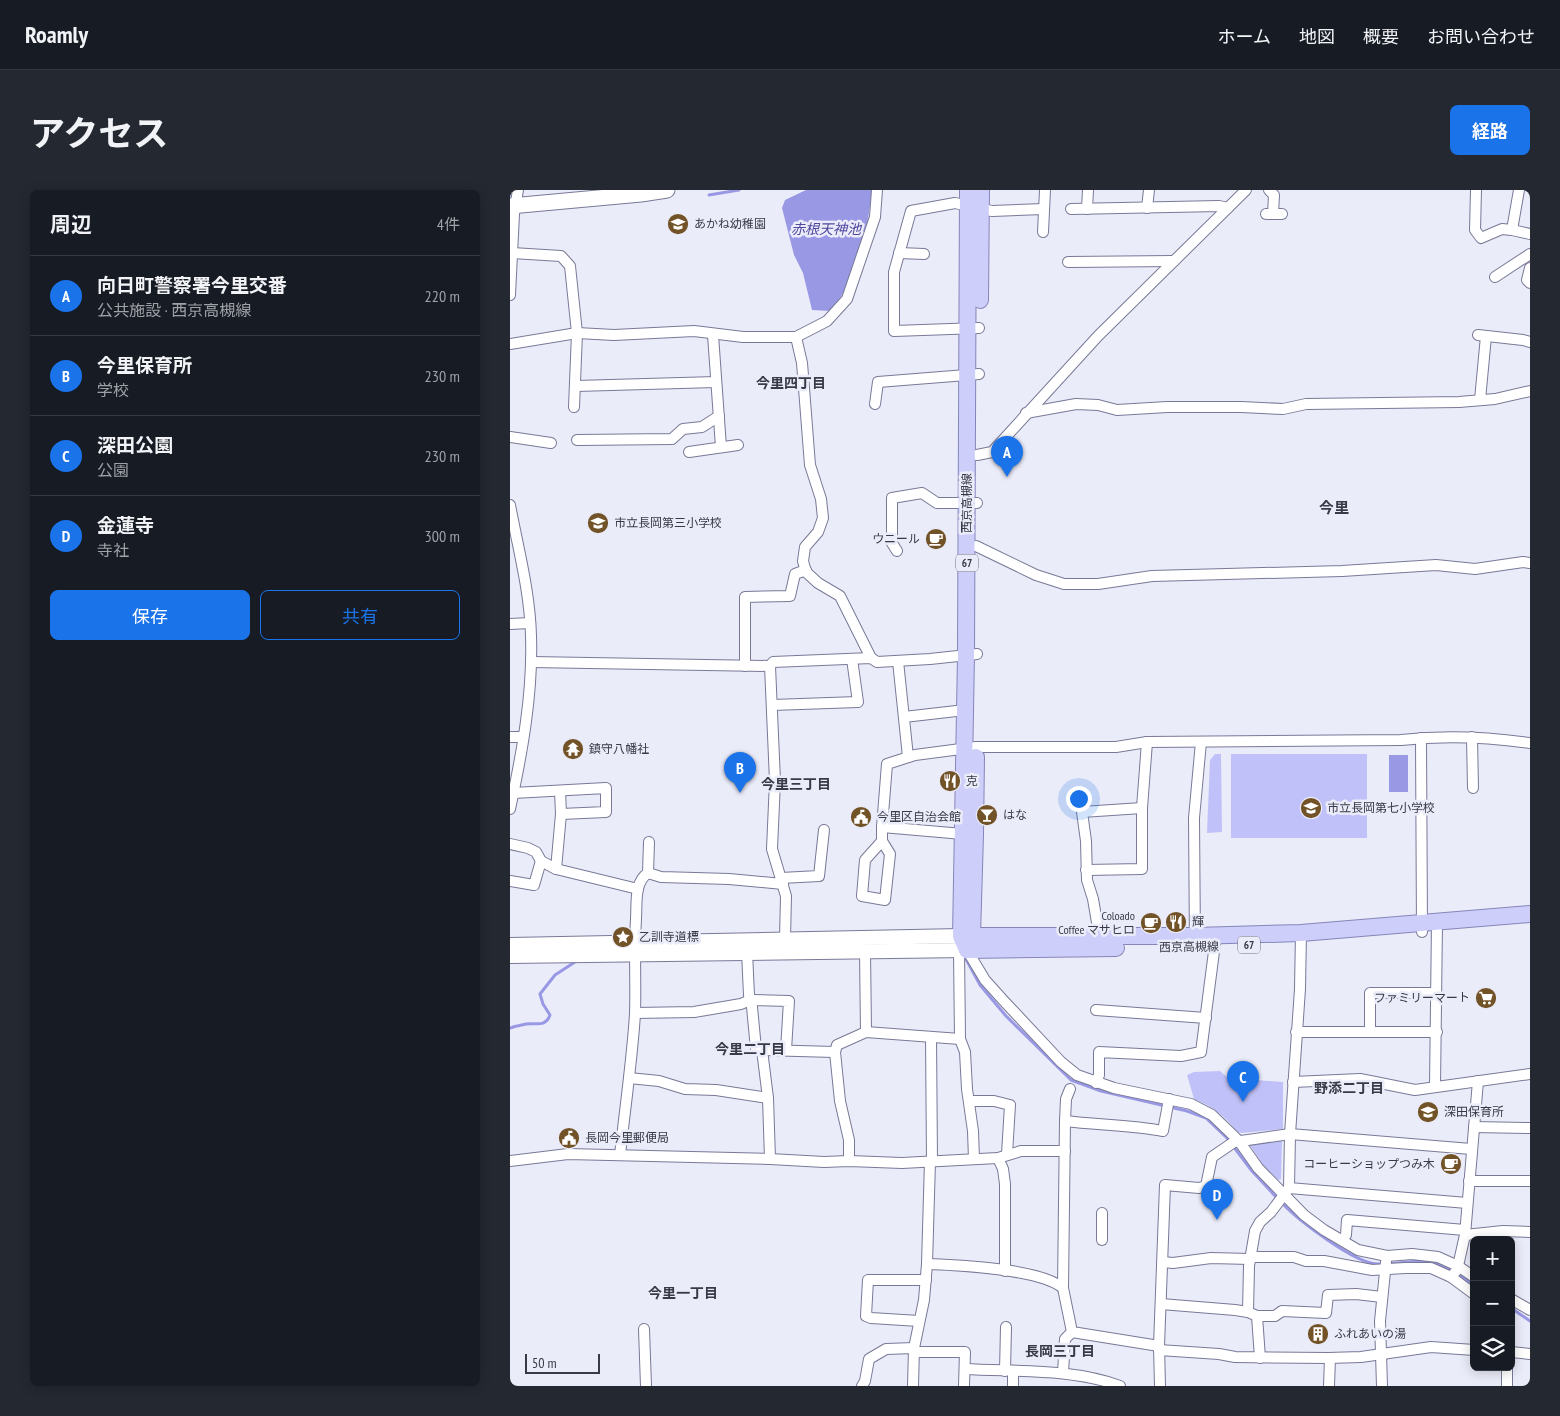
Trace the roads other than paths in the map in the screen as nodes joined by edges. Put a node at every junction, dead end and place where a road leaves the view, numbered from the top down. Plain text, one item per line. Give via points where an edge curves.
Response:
1 (667, 190) edge
2 (877, 190) edge
3 (981, 190) edge
4 (1045, 190) edge
5 (1088, 190) edge
6 (1149, 190) edge
7 (1245, 190) edge
8 (1269, 190) edge
9 (1476, 190) edge
10 (1519, 190) edge
11 (641, 192) edge
12 (584, 195) edge
13 (514, 200) edge
14 (973, 202) edge
15 (1147, 208) junction
16 (1228, 208) junction
17 (1044, 209) junction
18 (1071, 209) dead end
19 (1087, 209) junction
20 (1273, 214) dead end
21 (1512, 230) junction
22 (1043, 232) dead end
23 (1530, 234) edge
24 (512, 253) junction
25 (899, 253) junction
26 (924, 254) dead end
27 (1530, 254) edge
28 (1174, 261) junction
29 (1068, 262) dead end
30 (1530, 268) edge
31 (1495, 277) dead end
32 (1530, 283) edge
33 (510, 295) edge
34 (974, 328) junction
35 (577, 333) junction
36 (713, 335) junction
37 (796, 337) junction
38 (1530, 342) edge
39 (510, 344) edge
40 (973, 375) junction
41 (716, 382) junction
42 (576, 386) junction
43 (1530, 391) edge
44 (1480, 400) junction
45 (875, 404) dead end
46 (574, 407) dead end
47 (1026, 413) junction
48 (719, 416) junction
49 (510, 437) edge
50 (577, 440) dead end
51 (551, 443) dead end
52 (738, 445) dead end
53 (721, 447) junction
54 (689, 452) dead end
55 (977, 455) junction
56 (972, 503) junction
57 (510, 505) edge
58 (512, 531) edge
59 (976, 546) junction
60 (897, 551) dead end
61 (1530, 563) edge
62 (522, 565) junction
63 (510, 566) edge
64 (806, 570) junction
65 (530, 623) junction
66 (510, 624) edge
67 (972, 655) junction
68 (871, 658) junction
69 (852, 659) junction
70 (898, 661) junction
71 (531, 662) junction
72 (745, 666) junction
73 (770, 666) junction
74 (772, 705) junction
75 (966, 710) junction
76 (904, 717) junction
77 (510, 737) edge
78 (1472, 737) junction
79 (523, 738) junction
80 (1421, 738) junction
81 (1147, 742) junction
82 (1201, 742) junction
83 (1530, 743) edge
84 (970, 747) junction
85 (908, 757) junction
86 (514, 775) edge
87 (1473, 788) dead end
88 (560, 791) junction
89 (513, 793) junction
90 (1142, 808) junction
91 (510, 809) edge
92 (561, 814) junction
93 (882, 827) junction
94 (824, 830) dead end
95 (963, 834) junction
96 (882, 841) junction
97 (649, 842) dead end
98 (510, 844) edge
99 (541, 861) junction
100 (556, 869) junction
101 (1086, 870) junction
102 (648, 873) junction
103 (782, 881) junction
104 (510, 882) edge
105 (638, 889) junction
106 (1530, 914) edge
107 (1530, 925) edge
108 (1430, 927) junction
109 (1301, 938) junction
110 (785, 939) junction
111 (1215, 941) junction
112 (1195, 942) junction
113 (965, 943) junction
114 (1100, 943) junction
115 (510, 945) edge
116 (635, 949) junction
117 (866, 951) junction
118 (747, 952) junction
119 (510, 956) edge
120 (1436, 993) junction
121 (750, 1000) junction
122 (1096, 1010) dead end
123 (635, 1013) junction
124 (1206, 1018) junction
125 (866, 1032) junction
126 (1296, 1032) junction
127 (1370, 1032) junction
128 (1436, 1032) junction
129 (930, 1037) junction
130 (960, 1039) junction
131 (762, 1050) junction
132 (786, 1050) junction
133 (834, 1052) junction
134 (1530, 1074) edge
135 (628, 1078) junction
136 (1478, 1081) junction
137 (1293, 1082) junction
138 (1096, 1083) junction
139 (1435, 1087) junction
140 (1070, 1089) dead end
141 (768, 1098) junction
142 (1169, 1099) junction
143 (969, 1101) junction
144 (1065, 1121) junction
145 (1474, 1127) junction
146 (1530, 1128) edge
147 (1290, 1134) junction
148 (1234, 1143) junction
149 (1471, 1149) junction
150 (1065, 1151) junction
151 (620, 1155) junction
152 (1002, 1156) junction
153 (770, 1159) junction
154 (974, 1159) junction
155 (510, 1161) edge
156 (849, 1161) junction
157 (931, 1161) junction
158 (1469, 1181) junction
159 (1530, 1181) edge
160 (1283, 1196) junction
161 (1467, 1203) junction
162 (1102, 1213) dead end
163 (1465, 1232) junction
164 (1530, 1232) edge
165 (1102, 1240) dead end
166 (1342, 1240) junction
167 (1250, 1258) junction
168 (1163, 1262) junction
169 (1386, 1263) junction
170 (927, 1264) junction
171 (1005, 1271) junction
172 (1455, 1272) junction
173 (1470, 1275) edge
174 (926, 1280) junction
175 (1063, 1288) junction
176 (1470, 1289) edge
177 (1382, 1297) junction
178 (1515, 1301) edge
179 (1161, 1304) junction
180 (1530, 1310) edge
181 (1252, 1314) junction
182 (920, 1321) junction
183 (1006, 1327) dead end
184 (644, 1328) dead end
185 (1072, 1332) junction
186 (1159, 1348) junction
187 (914, 1350) junction
188 (1470, 1350) edge
189 (1515, 1352) edge
190 (1381, 1354) junction
191 (1530, 1354) edge
192 (1260, 1358) junction
193 (1330, 1358) junction
194 (965, 1369) junction
195 (1009, 1371) junction
196 (1507, 1371) edge
197 (1063, 1373) junction
198 (1086, 1382) edge
199 (646, 1386) edge
200 (862, 1386) edge
201 (913, 1386) edge
202 (964, 1386) edge
203 (1013, 1386) edge
204 (1120, 1386) edge
205 (1160, 1386) edge
206 (1329, 1386) edge
207 (1382, 1386) edge
208 (1507, 1386) edge

1 - 11 main road
2 - 37 street via 875,217 846,299 827,321
3 - 14 main road, 西京高槻線 / 67
4 - 17 street
5 - 19 street
6 - 15 street
7 - 16 street
8 - 20 street via 1274,195
9 - 21 street via 1475,230 1481,238 1502,229
10 - 21 street
11 - 12 main road
12 - 13 main road
13 - 24 street
14 - 17 street via 992,211
14 - 25 street via 911,211
14 - 34 main road, 西京高槻線 / 67
15 - 16 street
15 - 19 street
16 - 28 street
17 - 22 street
18 - 19 street
21 - 23 street
24 - 33 street
24 - 35 street via 561,256 570,266
25 - 26 street
25 - 34 street via 894,272 894,331
27 - 31 street
28 - 29 street
28 - 47 street
30 - 32 street via 1527,280
34 - 40 main road, 西京高槻線 / 67
35 - 36 street via 694,332
35 - 39 street
35 - 42 street
36 - 37 street
36 - 41 street
37 - 64 street via 802,363 810,465 821,499 823,518 818,532 805,547 803,561
38 - 44 street via 1482,336
40 - 45 street via 878,382
40 - 55 main road, 西京高槻線 / 67
40 - 56 main road, 西京高槻線 / 67
41 - 42 street
41 - 48 street
42 - 46 street
43 - 44 street
44 - 47 street via 1306,404 1283,409 1176,407 1117,410 1076,404
47 - 55 street via 992,452
48 - 50 street via 702,427 683,429 672,439
48 - 53 street
49 - 51 street
52 - 53 street
53 - 54 street
55 - 56 main road, 西京高槻線 / 67
56 - 59 main road, 西京高槻線 / 67
56 - 60 street via 936,503 922,493 892,498 892,543
56 - 67 main road, 西京高槻線 / 67
57 - 58 street
58 - 62 street
59 - 61 street via 1036,575 1064,584 1098,584 1152,576 1436,565 1475,569
59 - 67 main road, 西京高槻線 / 67
62 - 63 street
62 - 65 street
64 - 68 street via 818,583 840,596
64 - 72 street via 795,574 790,596 745,597
65 - 66 street
65 - 71 street
67 - 70 street
67 - 75 main road, 西京高槻線 / 67
67 - 84 main road, 西京高槻線 / 67
68 - 69 street
68 - 70 street via 878,662
69 - 73 street via 773,662
69 - 74 street via 858,702
70 - 76 street
71 - 72 street
71 - 79 street
72 - 73 street
73 - 74 street
74 - 103 street via 775,781 772,850
75 - 76 street
75 - 84 main road, 西京高槻線 / 67
76 - 85 street
77 - 79 street
78 - 80 street
78 - 83 street
78 - 87 street
79 - 86 street
80 - 82 street
80 - 108 street
81 - 82 street
81 - 84 street via 1116,747
81 - 90 street
82 - 112 street via 1194,818
84 - 85 street
84 - 95 main road, 西京高槻線 / 67
84 - 113 main road, 西京高槻線 / 67 via 975,834
85 - 93 street via 887,764
86 - 89 street
88 - 89 street
88 - 92 street
88 - 92 street via 606,788 606,812
89 - 91 street
90 - 101 street via 1142,869
90 - 101 street via 1082,812
92 - 100 street
93 - 95 street
93 - 96 street
94 - 103 street via 819,876
95 - 113 main road, 西京高槻線 / 67
96 - 96 street via 864,860 862,896 885,900 890,854
97 - 102 street
98 - 99 street via 536,852
99 - 100 street
99 - 104 street via 534,885
100 - 105 street
101 - 114 street
102 - 103 street via 661,877
102 - 105 street
103 - 110 street via 786,896
105 - 116 street
106 - 108 main road, 西京高槻線 / 67
107 - 108 main road, 西京高槻線 / 67
108 - 109 main road, 西京高槻線 / 67
108 - 120 street
109 - 111 main road, 西京高槻線 / 67
109 - 126 street
110 - 113 street
110 - 116 street
111 - 112 main road, 西京高槻線 / 67
111 - 124 street
112 - 114 main road, 西京高槻線 / 67
113 - 114 main road, 西京高槻線 / 67
113 - 117 street
113 - 130 street
113 - 138 street via 985,980 1030,1031 1066,1067
115 - 116 street
116 - 118 street
116 - 119 street
116 - 123 street
117 - 118 street
117 - 125 street
118 - 121 street
120 - 127 street via 1370,993
120 - 128 street
121 - 123 street via 694,1012
121 - 131 street via 756,1049
121 - 132 street via 789,1001
122 - 124 street
123 - 135 street
124 - 138 street via 1201,1052 1181,1056 1099,1052
125 - 129 street
125 - 133 street via 836,1045
126 - 127 street
126 - 137 street
127 - 128 street
128 - 139 street
129 - 130 street
129 - 157 street
130 - 143 street via 966,1052
131 - 132 street
131 - 141 street
132 - 133 street
133 - 156 street via 849,1140
134 - 136 street
135 - 141 street via 660,1081 685,1089
135 - 151 street
136 - 139 street
136 - 145 street
137 - 139 street via 1360,1079 1415,1090
137 - 147 street
138 - 142 street
140 - 144 street
141 - 153 street
142 - 144 street via 1163,1131
142 - 148 street via 1191,1104 1212,1116
143 - 152 street via 1010,1105
143 - 154 street
144 - 150 street
145 - 146 street
145 - 149 street
147 - 148 street
147 - 149 street
147 - 160 street
148 - 160 street
148 - 168 street via 1212,1157 1206,1186 1165,1185
149 - 158 street
150 - 152 street via 1021,1151
150 - 175 street
151 - 153 street
151 - 155 street via 568,1154
152 - 154 street
152 - 171 street
153 - 156 street
154 - 157 street
156 - 157 street
157 - 170 street
158 - 159 street
158 - 161 street
160 - 161 street
160 - 166 street via 1304,1215
160 - 167 street via 1255,1231
161 - 163 street
162 - 165 street
163 - 164 street
163 - 166 street via 1347,1220 1346,1235
163 - 172 street
166 - 169 street
167 - 168 street
167 - 169 street via 1294,1258 1372,1270
167 - 181 street
168 - 179 street
169 - 172 street via 1412,1254 1438,1257
169 - 177 street
170 - 171 street
170 - 174 street
171 - 175 street via 1030,1274
172 - 173 street
172 - 176 street
174 - 182 street
174 - 182 street via 868,1280 866,1316
175 - 185 street
177 - 181 street via 1328,1295 1326,1313 1282,1311 1275,1316
177 - 190 street
178 - 180 street
179 - 181 street
179 - 186 street
181 - 192 street
182 - 187 street
183 - 195 street
184 - 199 street
185 - 186 street
185 - 197 street via 1065,1339
186 - 192 street
186 - 205 street
187 - 194 street via 965,1352
187 - 200 street via 886,1349 869,1359
187 - 201 street
188 - 190 street via 1431,1347
189 - 191 street
190 - 193 street
190 - 207 street
192 - 193 street
193 - 206 street
194 - 195 street
194 - 202 street
195 - 197 street
195 - 203 street
196 - 208 street
197 - 198 street
198 - 204 street via 1104,1380

